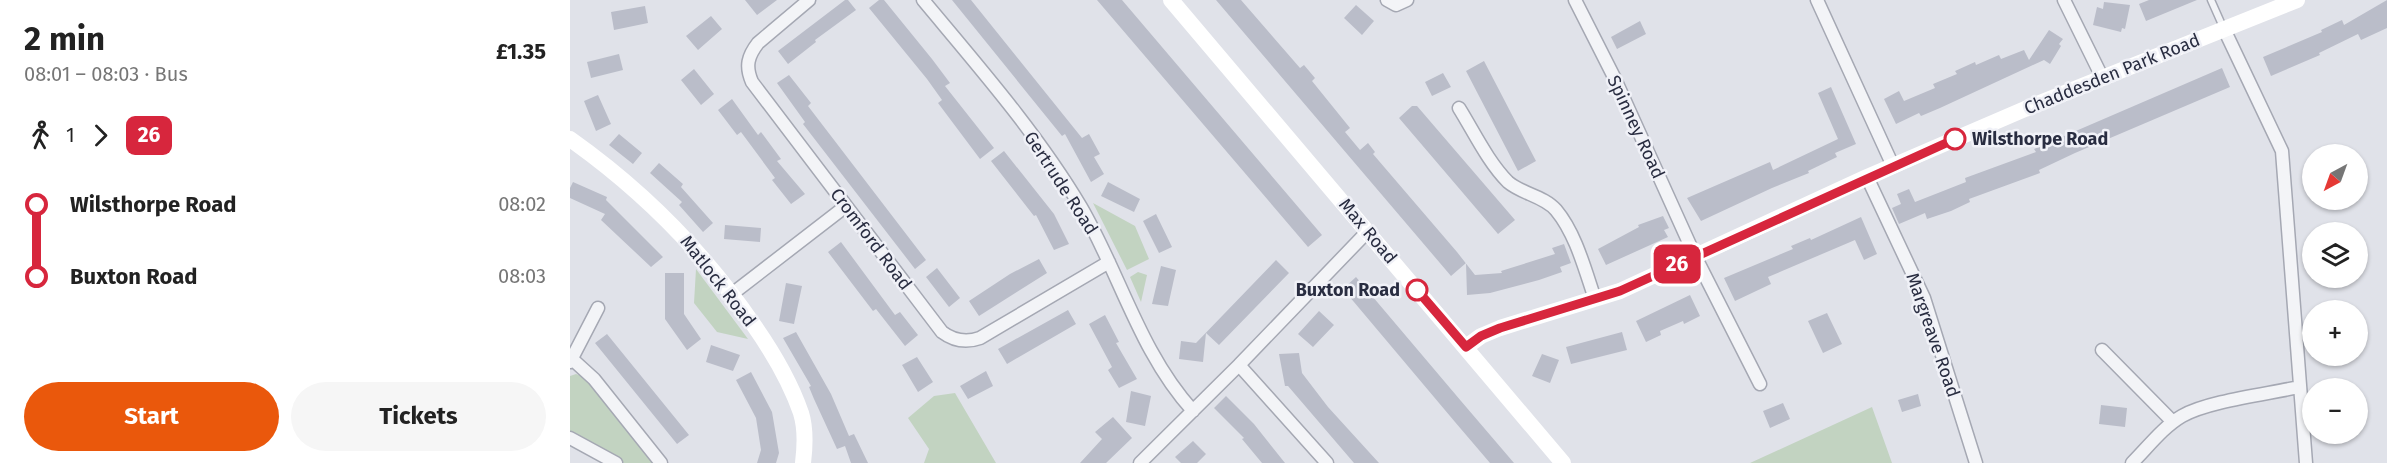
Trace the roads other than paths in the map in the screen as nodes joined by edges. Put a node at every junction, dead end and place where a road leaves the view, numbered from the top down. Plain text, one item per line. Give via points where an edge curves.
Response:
1 (809, 0) edge
2 (923, 0) edge
3 (1171, 0) edge
4 (1387, 0) edge
5 (1407, 0) edge
6 (1575, 0) edge
7 (1817, 0) edge
8 (2064, 0) edge
9 (2211, 0) edge
10 (2297, 0) edge
11 (2224, 28) junction
12 (2102, 77) junction
13 (1459, 108) dead end
14 (570, 139) edge
15 (1893, 166) junction
16 (1867, 177) junction
17 (846, 206) junction
18 (1368, 231) junction
19 (1695, 256) junction
20 (1108, 262) junction
21 (732, 294) junction
22 (1595, 299) junction
23 (598, 308) dead end
24 (1466, 347) junction
25 (2102, 350) dead end
26 (571, 361) edge
27 (1239, 365) junction
28 (1760, 384) dead end
29 (2299, 387) junction
30 (1193, 411) junction
31 (2173, 422) junction
32 (570, 438) edge
33 (616, 463) edge
34 (661, 463) edge
35 (803, 463) edge
36 (1140, 463) edge
37 (1327, 463) edge
38 (1563, 463) edge
39 (1976, 463) edge
40 (2132, 463) edge
41 (2306, 463) edge

1 - 17 street, Cromford Road via 758,43 747,67 756,89
2 - 20 street, Gertrude Road via 1043,150 1081,207
3 - 18 street, Max Road
4 - 5 street via 1396,5
6 - 19 street, Spinney Road
7 - 15 street
8 - 12 street
9 - 11 lane
10 - 11 street, Chaddesden Park Road
11 - 12 street, Chaddesden Park Road
11 - 29 street via 2282,151
12 - 15 street, Chaddesden Park Road
13 - 22 street via 1509,182 1555,208 1581,258
14 - 21 street, Matlock Road via 663,215
15 - 16 street, Chaddesden Park Road
16 - 19 street, Chaddesden Park Road
16 - 39 street, Margreave Road via 1924,298
17 - 20 street, Cromford Road via 942,332 957,340 980,338
17 - 21 street
18 - 24 street, Max Road
18 - 27 street
19 - 22 street, Chaddesden Park Road
19 - 28 street, Spinney Road
20 - 30 street, Gertrude Road via 1151,352 1174,390
21 - 35 street, Matlock Road via 779,365 801,414 805,435
22 - 24 street, Chaddesden Park Road via 1500,328
23 - 26 street
24 - 38 street, Max Road
25 - 31 street
26 - 34 street via 594,379
27 - 30 street
27 - 37 street
29 - 31 street via 2199,409
29 - 41 street
30 - 36 street
31 - 40 street
32 - 33 street

